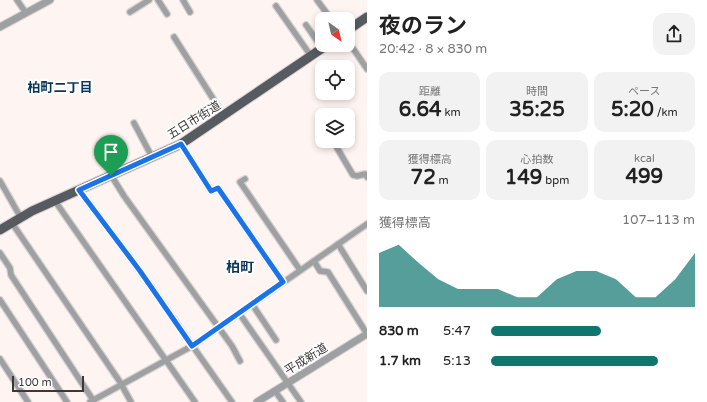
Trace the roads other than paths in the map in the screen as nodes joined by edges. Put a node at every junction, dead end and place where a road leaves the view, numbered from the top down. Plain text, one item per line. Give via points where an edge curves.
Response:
1 (17, 0) edge
2 (50, 0) edge
3 (135, 0) edge
4 (148, 0) edge
5 (158, 0) edge
6 (183, 0) edge
7 (317, 0) edge
8 (139, 6) junction
9 (276, 6) dead end
10 (130, 12) dead end
11 (190, 12) dead end
12 (325, 12) edge
13 (26, 13) junction
14 (167, 14) dead end
15 (367, 18) edge
16 (306, 25) dead end
17 (355, 26) edge
18 (0, 28) edge
19 (315, 36) edge
20 (174, 37) dead end
21 (355, 51) edge
22 (317, 52) edge
23 (311, 56) junction
24 (367, 69) edge
25 (224, 116) junction
26 (134, 123) dead end
27 (181, 144) junction
28 (337, 148) edge
29 (152, 157) junction
30 (111, 176) junction
31 (367, 177) edge
32 (245, 179) dead end
33 (0, 181) edge
34 (79, 190) junction
35 (55, 201) junction
36 (21, 218) junction
37 (12, 223) junction
38 (367, 224) edge
39 (0, 230) edge
40 (338, 244) junction
41 (0, 253) edge
42 (314, 261) junction
43 (300, 270) junction
44 (283, 282) junction
45 (367, 291) edge
46 (0, 300) edge
47 (252, 304) junction
48 (239, 313) junction
49 (219, 327) junction
50 (367, 334) edge
51 (276, 340) dead end
52 (192, 346) junction
53 (0, 359) edge
54 (167, 361) junction
55 (240, 361) dead end
56 (288, 383) junction
57 (121, 385) junction
58 (276, 390) junction
59 (92, 401) edge
60 (28, 402) edge
61 (67, 402) edge
62 (131, 402) edge
63 (195, 402) edge
64 (232, 402) edge
65 (257, 402) edge
66 (283, 402) edge
67 (301, 402) edge

1 - 13 street
2 - 13 street
3 - 8 street
4 - 8 street
5 - 14 street
6 - 11 street
7 - 12 street
8 - 10 street
9 - 23 street
13 - 18 street
15 - 17 main road
16 - 19 street
20 - 25 street
21 - 24 street
22 - 23 main road, 五日市街道
23 - 25 main road, 五日市街道
25 - 27 main road, 五日市街道
26 - 29 street
27 - 29 main road, 五日市街道
27 - 44 street via 211,191 218,188
28 - 31 street via 353,175 365,174
29 - 30 main road, 五日市街道
30 - 34 main road, 五日市街道
30 - 49 street
32 - 43 street via 240,182
33 - 36 street
34 - 35 main road, 五日市街道
34 - 52 street
35 - 36 main road, 五日市街道
35 - 54 street
36 - 37 main road, 五日市街道
37 - 39 main road, 五日市街道
37 - 57 street
38 - 40 street
40 - 42 street
40 - 45 street
41 - 59 street via 10,268 11,275
42 - 43 street
42 - 50 street via 320,271 328,272
43 - 44 street
44 - 47 street
46 - 61 street
47 - 48 street
47 - 51 street
48 - 49 street
48 - 56 street
49 - 52 street
49 - 55 street
50 - 56 street, 平成新道
52 - 54 street
52 - 64 street
53 - 60 street
54 - 57 street
54 - 63 street
56 - 58 street, 平成新道
56 - 67 street
57 - 59 street
57 - 62 street
58 - 65 street, 平成新道
58 - 66 street

